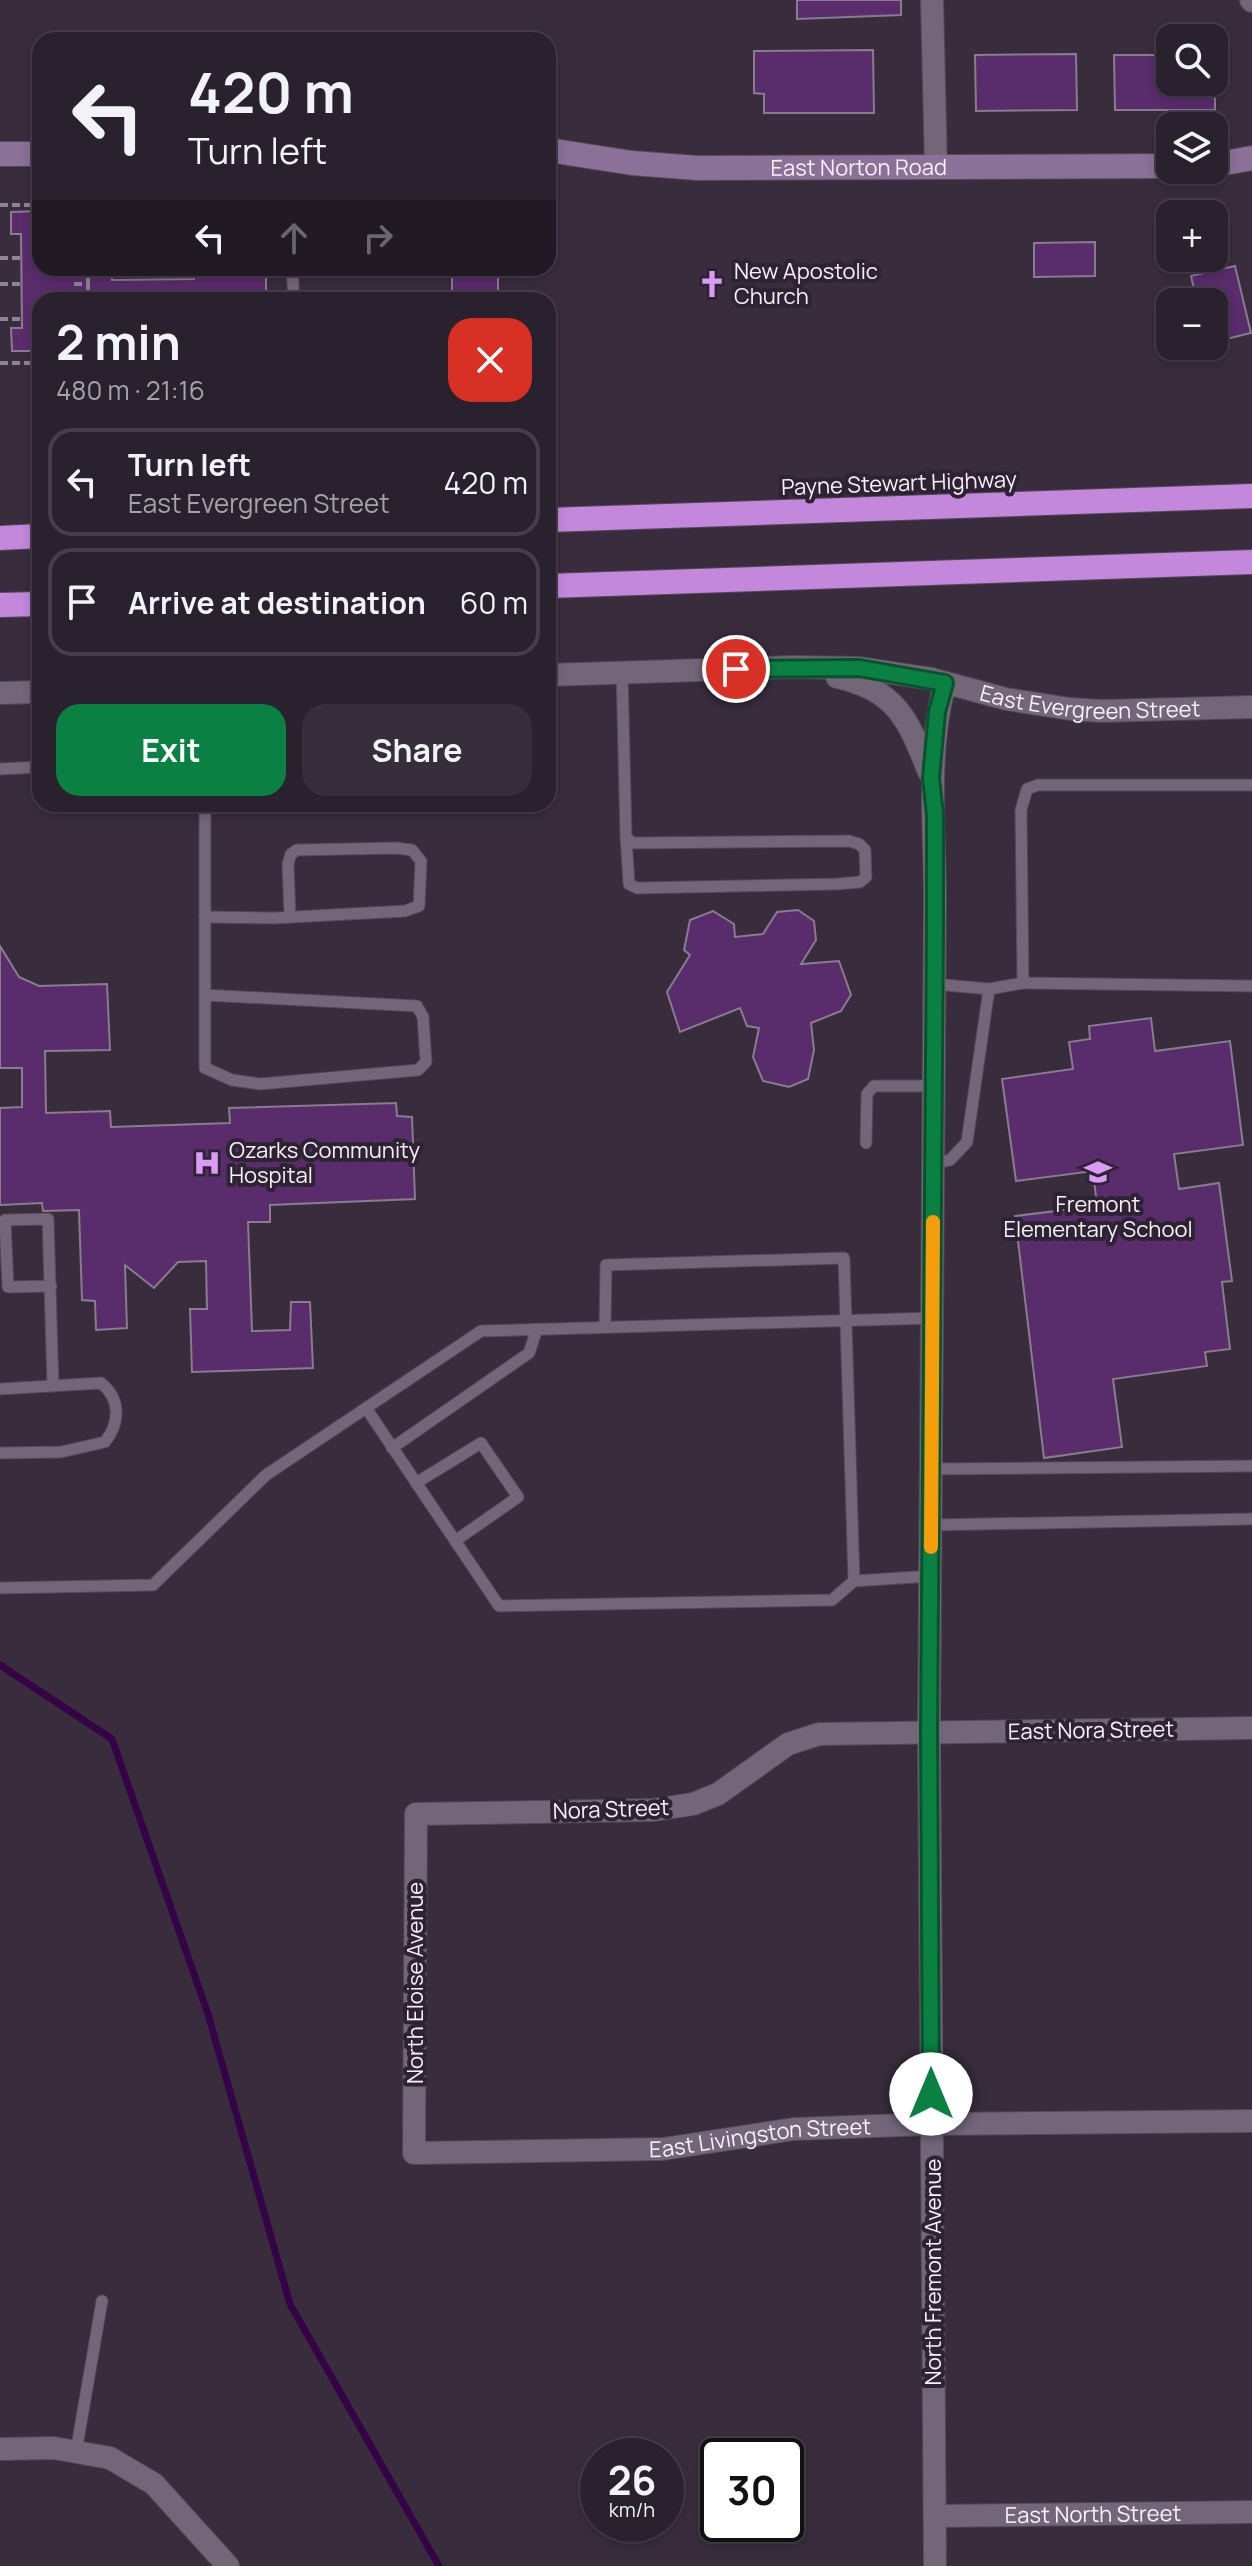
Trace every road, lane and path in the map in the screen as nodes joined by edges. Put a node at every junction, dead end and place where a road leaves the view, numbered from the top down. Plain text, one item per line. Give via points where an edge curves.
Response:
1 (932, 0) edge
2 (556, 151) edge
3 (0, 154) edge
4 (32, 154) edge
5 (1156, 166) edge
6 (936, 168) junction
7 (0, 205) edge
8 (32, 205) edge
9 (0, 258) edge
10 (21, 258) dead end
11 (88, 276) edge
12 (114, 276) edge
13 (141, 276) edge
14 (167, 276) edge
15 (167, 279) dead end
16 (114, 280) dead end
17 (141, 280) dead end
18 (0, 284) edge
19 (22, 284) dead end
20 (74, 284) dead end
21 (88, 284) junction
22 (88, 292) edge
23 (0, 319) edge
24 (22, 319) dead end
25 (0, 363) edge
26 (32, 363) edge
27 (1252, 496) edge
28 (556, 520) edge
29 (32, 536) edge
30 (0, 538) edge
31 (1252, 562) edge
32 (556, 586) edge
33 (32, 604) edge
34 (0, 605) edge
35 (793, 667) junction
36 (622, 672) junction
37 (556, 675) edge
38 (945, 683) junction
39 (32, 692) edge
40 (0, 693) edge
41 (1252, 707) edge
42 (32, 767) edge
43 (0, 769) edge
44 (931, 778) junction
45 (1252, 785) edge
46 (205, 812) edge
47 (626, 837) junction
48 (205, 917) junction
49 (290, 917) junction
50 (1023, 983) junction
51 (935, 984) junction
52 (1252, 986) edge
53 (989, 989) junction
54 (205, 995) junction
55 (934, 1086) junction
56 (866, 1143) dead end
57 (933, 1164) junction
58 (51, 1286) junction
59 (933, 1318) junction
60 (846, 1320) junction
61 (605, 1327) junction
62 (537, 1329) junction
63 (53, 1386) junction
64 (0, 1389) edge
65 (366, 1408) junction
66 (392, 1448) junction
67 (0, 1453) edge
68 (1252, 1466) edge
69 (931, 1469) junction
70 (416, 1483) junction
71 (1252, 1519) edge
72 (931, 1525) junction
73 (455, 1541) junction
74 (931, 1576) junction
75 (854, 1581) junction
76 (0, 1588) edge
77 (1252, 1728) edge
78 (929, 1732) junction
79 (416, 1814) joint
80 (1252, 2121) edge
81 (931, 2124) junction
82 (414, 2153) joint
83 (102, 2301) dead end
84 (0, 2449) edge
85 (76, 2452) junction
86 (1252, 2512) edge
87 (935, 2516) junction
88 (228, 2566) edge
89 (935, 2566) edge

1 - 6 street
2 - 6 main road, East Norton Road via 697,168
3 - 4 main road
5 - 6 main road, East Norton Road
7 - 8 path
9 - 10 path
11 - 21 path
12 - 16 path
13 - 17 path
14 - 15 path
18 - 19 path
20 - 21 path
21 - 22 path
23 - 24 path
25 - 26 path
27 - 28 highway, Payne Stewart Highway
29 - 30 highway
31 - 32 highway
33 - 34 highway
35 - 36 street, East Evergreen Street
35 - 38 street, East Evergreen Street via 859,668
35 - 44 street via 863,682 886,698 906,719
36 - 37 street, East Evergreen Street
36 - 47 lane
38 - 41 street, East Evergreen Street via 1070,709
38 - 44 street, North Fremont Avenue
39 - 40 street
42 - 43 lane
44 - 51 street, North Fremont Avenue
45 - 50 lane via 1027,789 1021,810
46 - 48 lane
47 - 47 lane via 640,844 849,841 865,850 866,877 838,884 637,888 629,884
48 - 49 lane
48 - 54 lane
49 - 49 lane via 419,906 421,861 412,850 396,848 297,850 288,864
50 - 52 lane
50 - 53 lane
51 - 53 lane
51 - 55 street, North Fremont Avenue
53 - 57 lane via 967,1142 950,1160
54 - 54 lane via 205,1068 232,1080 260,1084 418,1070 426,1062 423,1017 417,1006
55 - 56 lane via 874,1086 867,1094
55 - 57 street, North Fremont Avenue
57 - 59 street, North Fremont Avenue
58 - 58 lane via 48,1219 5,1220 8,1287
58 - 63 lane
59 - 60 lane
59 - 69 street, North Fremont Avenue
60 - 61 lane
60 - 61 lane via 844,1258 606,1265
60 - 75 lane
61 - 62 lane
62 - 65 lane via 481,1331
62 - 66 lane via 529,1353
63 - 64 lane
63 - 67 lane via 101,1383 111,1391 116,1428 105,1442 61,1452
65 - 66 lane
65 - 76 lane via 266,1475 153,1585
66 - 70 lane
68 - 69 lane
69 - 72 street, North Fremont Avenue
70 - 73 lane
70 - 73 lane via 481,1443 518,1497
71 - 72 lane
72 - 74 street, North Fremont Avenue
73 - 75 lane via 499,1606 832,1600
74 - 75 lane
74 - 78 street, North Fremont Avenue
77 - 78 street, East Nora Street
78 - 79 street, Nora Street via 819,1734 788,1744 718,1794 693,1804 653,1810
78 - 81 street, North Fremont Avenue
79 - 82 street, North Eloise Avenue
80 - 81 street, East Livingston Street
81 - 82 street, East Livingston Street via 794,2129 663,2149
81 - 87 street, North Fremont Avenue
83 - 85 lane
84 - 85 street
85 - 88 street via 110,2458 154,2484
86 - 87 street, East North Street
87 - 89 street, North Fremont Avenue

